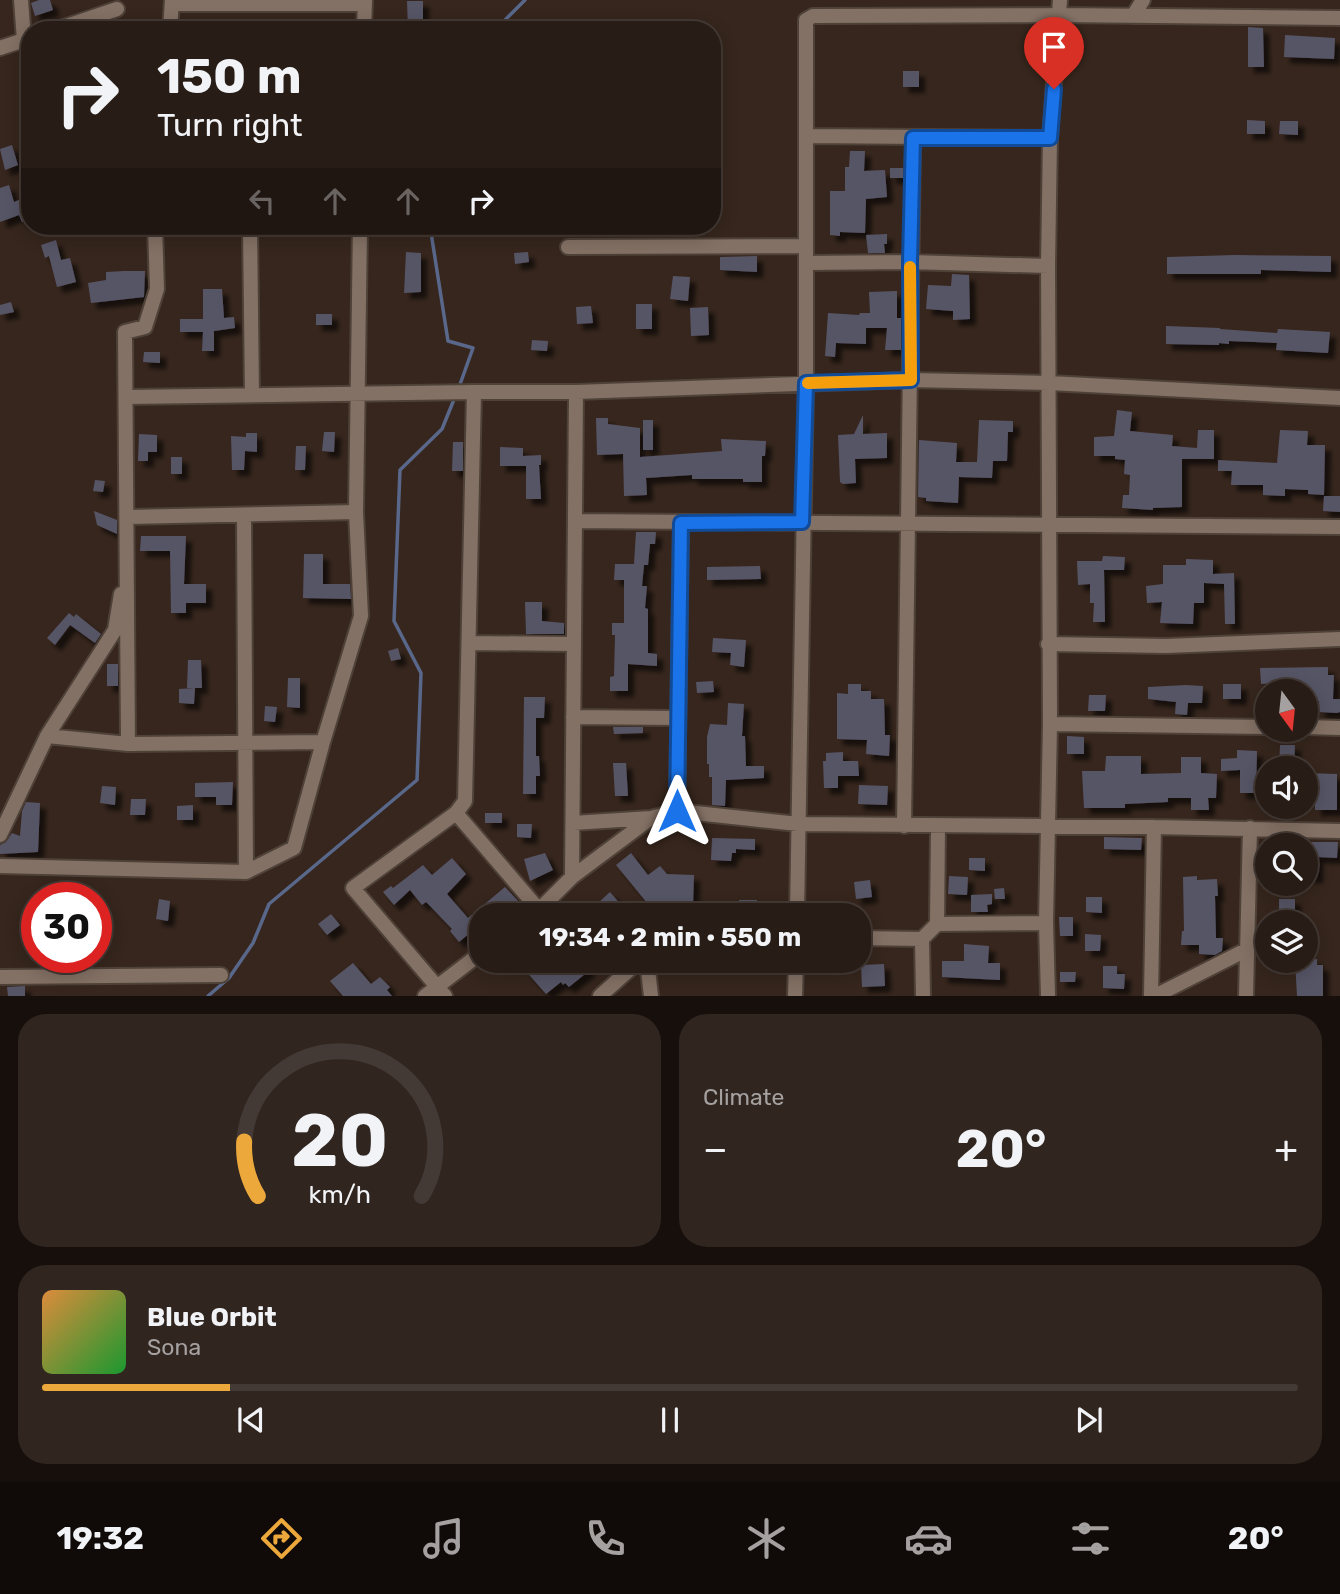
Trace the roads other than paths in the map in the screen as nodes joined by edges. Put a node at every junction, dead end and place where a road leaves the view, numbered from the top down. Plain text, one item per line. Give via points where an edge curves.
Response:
1 (22, 0) edge
2 (1060, 0) edge
3 (1143, 0) edge
4 (172, 2) edge
5 (365, 2) edge
6 (117, 9) dead end
7 (1060, 15) junction
8 (1133, 16) junction
9 (1340, 18) edge
10 (25, 21) edge
11 (82, 21) edge
12 (171, 21) edge
13 (364, 21) edge
14 (21, 41) edge
15 (0, 48) edge
16 (806, 136) junction
17 (913, 138) junction
18 (1050, 138) junction
19 (155, 235) edge
20 (250, 235) edge
21 (360, 235) edge
22 (806, 246) junction
23 (568, 247) dead end
24 (910, 262) junction
25 (806, 263) junction
26 (1048, 266) junction
27 (911, 380) junction
28 (806, 383) junction
29 (1049, 383) junction
30 (474, 392) junction
31 (576, 392) junction
32 (357, 393) junction
33 (252, 395) junction
34 (127, 397) junction
35 (1340, 398) edge
36 (356, 512) junction
37 (244, 515) junction
38 (128, 517) junction
39 (575, 521) junction
40 (802, 522) junction
41 (681, 523) junction
42 (907, 525) junction
43 (1048, 526) junction
44 (1340, 527) edge
45 (128, 546) junction
46 (1340, 639) edge
47 (469, 643) junction
48 (574, 644) junction
49 (1048, 644) junction
50 (573, 717) junction
51 (678, 718) junction
52 (1050, 724) junction
53 (1255, 727) edge
54 (1318, 727) edge
55 (1340, 728) edge
56 (47, 736) junction
57 (323, 743) junction
58 (128, 744) junction
59 (245, 744) junction
60 (677, 811) junction
61 (456, 813) junction
62 (650, 818) junction
63 (573, 823) junction
64 (798, 824) junction
65 (904, 826) junction
66 (938, 826) junction
67 (1049, 827) junction
68 (1154, 827) junction
69 (1251, 828) junction
70 (1340, 831) edge
71 (0, 835) edge
72 (0, 866) edge
73 (246, 872) junction
74 (572, 877) junction
75 (529, 903) edge
76 (547, 903) edge
77 (797, 903) edge
78 (1046, 923) junction
79 (937, 924) junction
80 (871, 938) edge
81 (922, 939) junction
82 (1246, 950) junction
83 (469, 964) edge
84 (626, 973) edge
85 (648, 973) edge
86 (796, 973) edge
87 (221, 975) dead end
88 (0, 977) edge
89 (441, 990) edge
90 (425, 996) edge
91 (600, 996) edge
92 (651, 996) edge
93 (795, 996) edge
94 (923, 996) edge
95 (1048, 996) edge
96 (1153, 996) edge
97 (1246, 996) edge

1 - 10 street
2 - 7 street
3 - 8 street
4 - 5 street
4 - 12 street
5 - 13 street
6 - 11 street
7 - 8 street
7 - 16 street via 809,17 805,24
7 - 18 street
8 - 9 street
14 - 15 street
16 - 17 street
16 - 22 street
17 - 18 street
17 - 24 street
18 - 26 street
19 - 34 street via 157,289 145,327 125,332
20 - 33 street
21 - 32 street
22 - 23 street
22 - 25 street
24 - 25 street
24 - 26 street
24 - 27 street
25 - 28 street
26 - 29 street
27 - 28 street
27 - 29 street
27 - 42 street
28 - 31 street
28 - 40 street
29 - 35 street
29 - 43 street
30 - 31 street
30 - 32 street
30 - 47 street
31 - 39 street
32 - 33 street
32 - 36 street
33 - 34 street
34 - 38 street
36 - 37 street
36 - 57 street via 361,616
37 - 38 street
37 - 59 street
38 - 45 street
39 - 41 street
39 - 48 street
40 - 41 street
40 - 42 street
40 - 64 street
41 - 51 street
42 - 43 street
42 - 65 street
43 - 44 street
43 - 49 street
45 - 56 street via 115,630
45 - 58 street
46 - 49 street via 1166,646
47 - 48 street
47 - 61 street via 465,801
48 - 50 street
49 - 52 street
50 - 51 street
50 - 63 street
51 - 60 street
52 - 53 street
52 - 67 street
54 - 55 street
56 - 58 street
56 - 71 street
57 - 59 street
57 - 73 street via 294,848
58 - 59 street
59 - 73 street
60 - 62 street
60 - 64 street
61 - 75 street
61 - 89 street via 353,888
62 - 63 street
62 - 74 street
63 - 74 street
64 - 65 street
64 - 77 street
65 - 66 street
66 - 67 street
66 - 79 street
67 - 68 street
67 - 78 street
68 - 69 street
68 - 96 street
69 - 70 street
69 - 82 street
72 - 73 street
74 - 76 street
78 - 79 street
78 - 95 street
79 - 81 street
80 - 81 street
81 - 94 street
82 - 96 street
82 - 97 street
83 - 89 street
84 - 91 street
85 - 92 street
86 - 93 street
87 - 88 street
89 - 90 street

